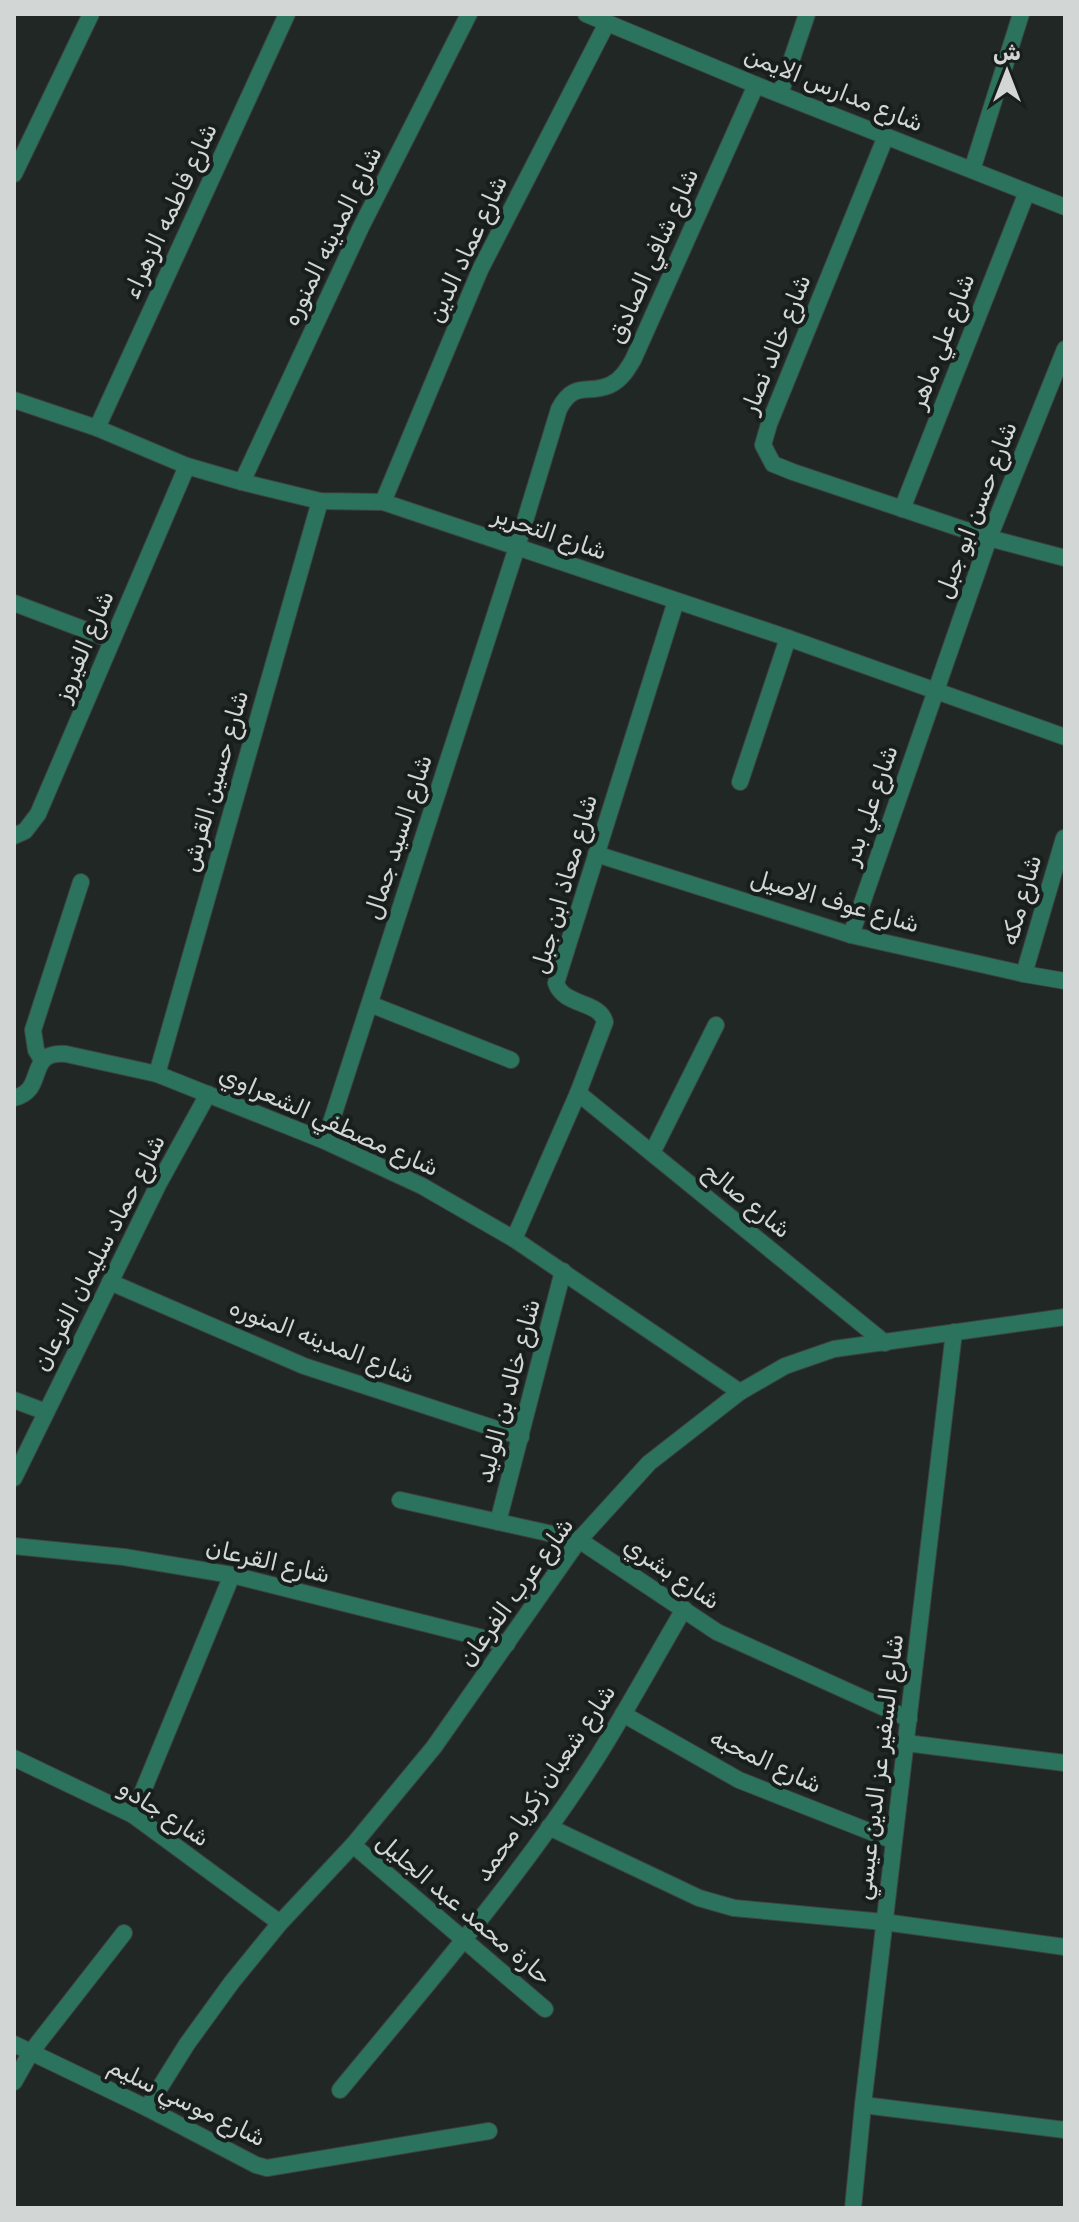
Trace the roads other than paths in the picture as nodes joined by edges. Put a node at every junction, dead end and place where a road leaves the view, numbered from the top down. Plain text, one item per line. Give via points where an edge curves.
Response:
1 (91, 14) edge
2 (287, 14) edge
3 (469, 14) edge
4 (586, 14) edge
5 (807, 14) edge
6 (1021, 14) edge
7 (607, 23) junction
8 (756, 85) junction
9 (780, 94) junction
10 (886, 136) junction
11 (972, 170) junction
12 (14, 174) edge
13 (1027, 192) junction
14 (1065, 207) edge
15 (1065, 349) edge
16 (1058, 385) edge
17 (14, 400) edge
18 (97, 428) junction
19 (187, 466) junction
20 (242, 482) junction
21 (320, 501) junction
22 (383, 502) junction
23 (902, 509) junction
24 (989, 538) junction
25 (517, 547) junction
26 (1065, 558) edge
27 (676, 601) junction
28 (14, 603) edge
29 (788, 638) junction
30 (112, 640) junction
31 (935, 690) junction
32 (1065, 737) edge
33 (740, 782) dead end
34 (14, 836) edge
35 (1064, 838) edge
36 (596, 854) junction
37 (81, 882) dead end
38 (851, 935) junction
39 (1024, 974) junction
40 (1065, 981) edge
41 (370, 1004) junction
42 (716, 1025) dead end
43 (42, 1060) junction
44 (511, 1060) dead end
45 (157, 1074) junction
46 (578, 1093) junction
47 (208, 1094) junction
48 (14, 1098) edge
49 (325, 1141) junction
50 (652, 1153) junction
51 (514, 1239) junction
52 (563, 1271) junction
53 (110, 1282) junction
54 (1065, 1317) edge
55 (954, 1332) junction
56 (885, 1343) junction
57 (740, 1392) junction
58 (14, 1400) edge
59 (46, 1412) junction
60 (521, 1437) junction
61 (14, 1478) edge
62 (400, 1500) dead end
63 (498, 1522) junction
64 (579, 1540) junction
65 (14, 1546) edge
66 (232, 1575) junction
67 (684, 1609) junction
68 (507, 1644) junction
69 (623, 1714) junction
70 (909, 1719) junction
71 (906, 1743) junction
72 (14, 1758) edge
73 (1065, 1763) edge
74 (133, 1815) junction
75 (549, 1827) junction
76 (894, 1841) junction
77 (353, 1845) junction
78 (884, 1922) junction
79 (280, 1923) junction
80 (124, 1933) dead end
81 (464, 1940) junction
82 (1065, 1947) edge
83 (545, 2009) dead end
84 (14, 2044) edge
85 (31, 2052) junction
86 (14, 2082) edge
87 (340, 2090) dead end
88 (863, 2105) junction
89 (147, 2108) junction
90 (1065, 2130) edge
91 (489, 2131) dead end
92 (853, 2208) edge

1 - 12 street
2 - 18 street, شارع فاطمه الزهراء
3 - 20 street, شارع المدينه المنوره via 361,227
4 - 7 street, شارع مدارس الايمن
5 - 9 street
6 - 11 street
7 - 8 street, شارع مدارس الايمن
7 - 22 street, شارع عماد الدين via 480,270
8 - 9 street, شارع مدارس الايمن
8 - 25 street, شارع شافي الصادق via 624,375 610,385 573,392 564,399
9 - 10 street, شارع مدارس الايمن
10 - 11 street, شارع مدارس الايمن
10 - 23 street, شارع خالد نصار via 763,445 773,464
11 - 13 street, شارع مدارس الايمن
13 - 14 street, شارع مدارس الايمن
13 - 23 street, شارع علي ماهر
15 - 16 street, شارع حسن ابو جبل
16 - 24 street, شارع حسن ابو جبل
17 - 18 street, شارع التحرير
18 - 19 street, شارع التحرير
19 - 20 street, شارع التحرير
19 - 30 street, شارع الفيروز
20 - 21 street, شارع التحرير
21 - 22 street, شارع التحرير
21 - 45 street, شارع حسين القرش
22 - 25 street, شارع التحرير
23 - 24 street, شارع خالد نصار
24 - 26 street, شارع خالد نصار
24 - 31 street, شارع حسن ابو جبل
25 - 27 street, شارع التحرير
25 - 41 street, شارع السيد جمال
27 - 29 street, شارع التحرير
27 - 36 street, شارع معاذ ابن جبل
28 - 30 street
29 - 31 street, شارع التحرير
29 - 33 street
30 - 34 street, شارع الفيروز via 38,814
31 - 32 street, شارع التحرير
31 - 38 street, شارع علي بدر
35 - 39 street, شارع مكه
36 - 38 street, شارع عوف الاصيل
36 - 46 street, شارع معاذ ابن جبل via 556,983 559,992 598,1011 605,1022
37 - 43 street via 33,1030
38 - 39 street, شارع عوف الاصيل
39 - 40 street, شارع عوف الاصيل
41 - 44 street
41 - 49 street, شارع السيد جمال
42 - 50 street
43 - 45 street, شارع مصطفي الشعراوي via 53,1053 66,1054
43 - 48 street via 31,1087
45 - 47 street, شارع مصطفي الشعراوي
46 - 50 street, شارع صالح
46 - 51 street, شارع معاذ ابن جبل
47 - 49 street, شارع مصطفي الشعراوي
47 - 53 street, شارع حماد سليمان الفرعان
49 - 51 street, شارع مصطفي الشعراوي via 422,1186
50 - 56 street, شارع صالح
51 - 52 street, شارع مصطفي الشعراوي
52 - 57 street, شارع مصطفي الشعراوي
52 - 60 street, شارع خالد بن الوليد
53 - 59 street, شارع حماد سليمان الفرعان
53 - 60 street, شارع المدينه المنوره via 304,1366
54 - 55 street, شارع عرب الفرعان
55 - 56 street, شارع عرب الفرعان
55 - 70 street, شارع السفير عز الدين عيسي
56 - 57 street, شارع عرب الفرعان via 834,1349 785,1366
57 - 64 street, شارع عرب الفرعان via 649,1463
58 - 59 street
59 - 61 street, شارع حماد سليمان الفرعان
60 - 63 street, شارع خالد بن الوليد
62 - 63 street, شارع بشري
63 - 64 street, شارع بشري
64 - 67 street, شارع بشري
64 - 68 street, شارع عرب الفرعان
65 - 66 street, شارع القرعان
66 - 68 street, شارع القرعان
66 - 74 street
67 - 69 street, شارع شعبان زكريا محمد
67 - 70 street, شارع بشري via 717,1632
68 - 77 street, شارع عرب الفرعان via 434,1747
69 - 75 street, شارع شعبان زكريا محمد
69 - 76 street, شارع المحبه via 739,1780
70 - 71 street, شارع السفير عز الدين عيسي
71 - 73 street
71 - 76 street, شارع السفير عز الدين عيسي
72 - 74 street, شارع جادو
74 - 79 street, شارع جادو
75 - 78 street via 699,1898 734,1908
75 - 81 street, شارع شعبان زكريا محمد
76 - 78 street, شارع السفير عز الدين عيسي
77 - 79 street, شارع عرب الفرعان
77 - 81 street, حارة محمد عبد الجليل
78 - 82 street
78 - 88 street, شارع السفير عز الدين عيسي
79 - 89 street, شارع عرب الفرعان via 196,2031
80 - 85 street
81 - 83 street, حارة محمد عبد الجليل
81 - 87 street, شارع شعبان زكريا محمد
84 - 85 street, شارع موسي سليم
85 - 86 street
85 - 89 street, شارع موسي سليم
88 - 90 street
88 - 92 street, شارع السفير عز الدين عيسي
89 - 91 street, شارع موسي سليم via 267,2168

